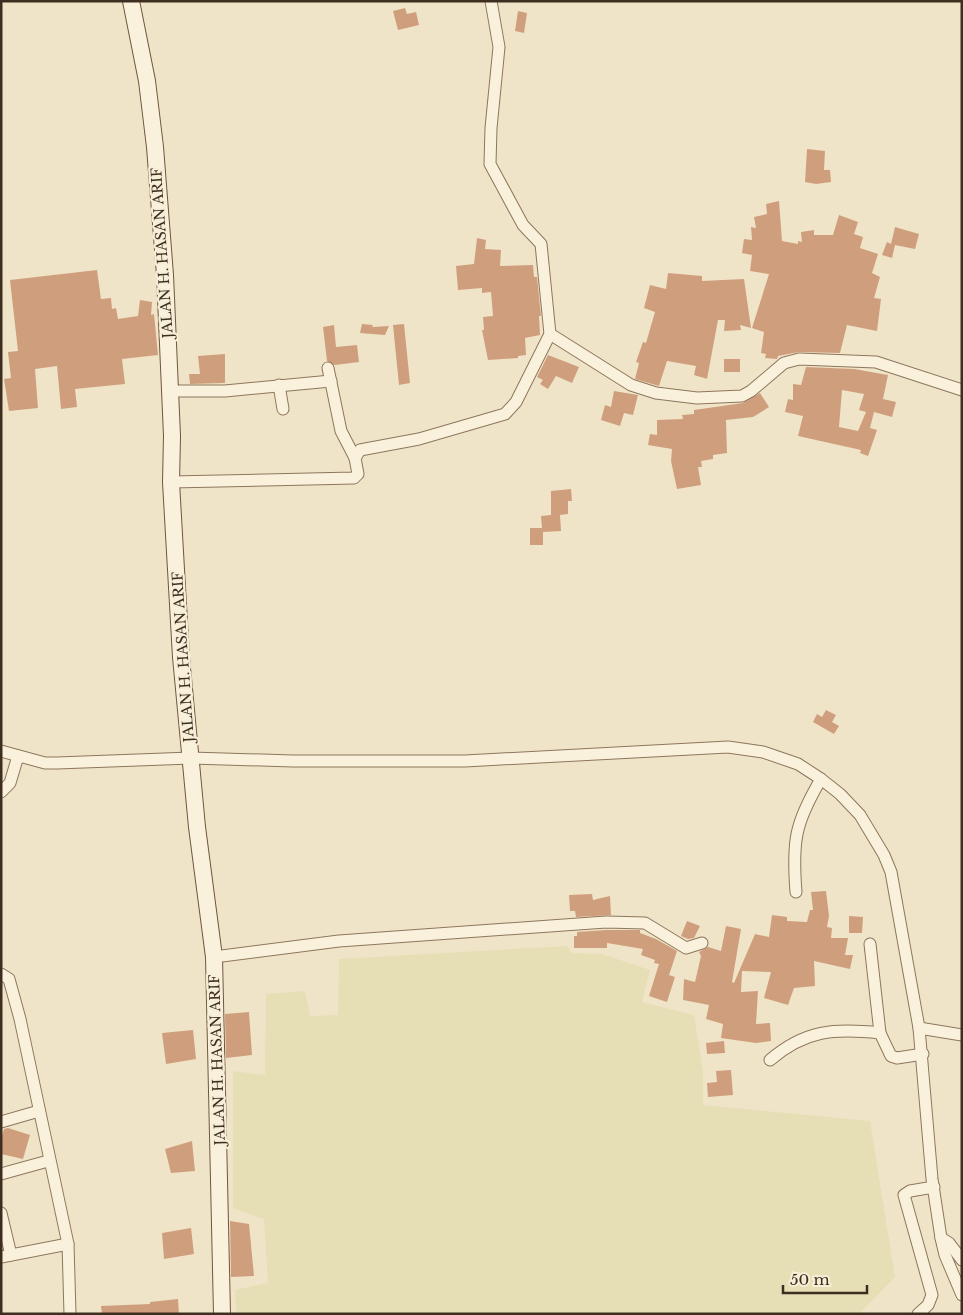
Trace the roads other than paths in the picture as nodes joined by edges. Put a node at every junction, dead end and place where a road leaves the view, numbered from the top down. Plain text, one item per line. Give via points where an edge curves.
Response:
1 (131, 1) edge
2 (491, 1) edge
3 (550, 334) junction
4 (328, 368) dead end
5 (331, 381) junction
6 (279, 385) junction
7 (962, 390) edge
8 (170, 391) junction
9 (283, 409) dead end
10 (355, 458) junction
11 (172, 482) junction
12 (1, 751) edge
13 (18, 756) junction
14 (191, 762) junction
15 (819, 782) junction
16 (1, 792) edge
17 (796, 892) dead end
18 (702, 943) dead end
19 (870, 944) dead end
20 (214, 957) junction
21 (1, 974) edge
22 (919, 1028) junction
23 (880, 1032) junction
24 (962, 1036) edge
25 (918, 1054) junction
26 (770, 1060) dead end
27 (39, 1111) junction
28 (1, 1122) edge
29 (48, 1161) junction
30 (1, 1174) edge
31 (931, 1188) junction
32 (1, 1213) edge
33 (941, 1238) junction
34 (68, 1244) junction
35 (6, 1256) edge
36 (962, 1260) edge
37 (962, 1295) edge
38 (70, 1314) edge
39 (222, 1314) edge
40 (918, 1314) edge

1 - 8 main road, JALAN H. HASAN ARIF via 156,147
2 - 3 street via 499,48 490,164 523,224 541,244
3 - 7 street via 631,385 656,393 697,398 742,396 784,363 799,359 876,362
3 - 10 street via 516,402 507,412 419,439 360,450
4 - 5 street
5 - 6 street
5 - 10 street via 341,431
6 - 8 street via 225,391
6 - 9 street
8 - 11 main road, JALAN H. HASAN ARIF
10 - 11 street via 358,474 354,478
11 - 14 main road, JALAN H. HASAN ARIF via 181,657
12 - 13 street
13 - 14 street via 45,763
13 - 16 street via 10,783
14 - 15 street via 465,761 728,747 763,752 798,764
14 - 20 main road, JALAN H. HASAN ARIF
15 - 17 street via 798,825 795,840
15 - 22 street via 840,794 860,815 891,872
18 - 20 street via 686,948 645,923 606,922 339,941
19 - 23 street
20 - 39 main road, JALAN H. HASAN ARIF
21 - 27 street via 9,979
22 - 24 street
22 - 25 street
23 - 25 street via 891,1056
23 - 26 street via 833,1031 809,1035 797,1039
25 - 31 street
27 - 28 street
27 - 29 street
29 - 30 street
29 - 34 street
31 - 33 street
31 - 40 street via 904,1195 932,1295 928,1305
32 - 35 street
33 - 36 street
33 - 37 street
34 - 35 street
34 - 38 street

